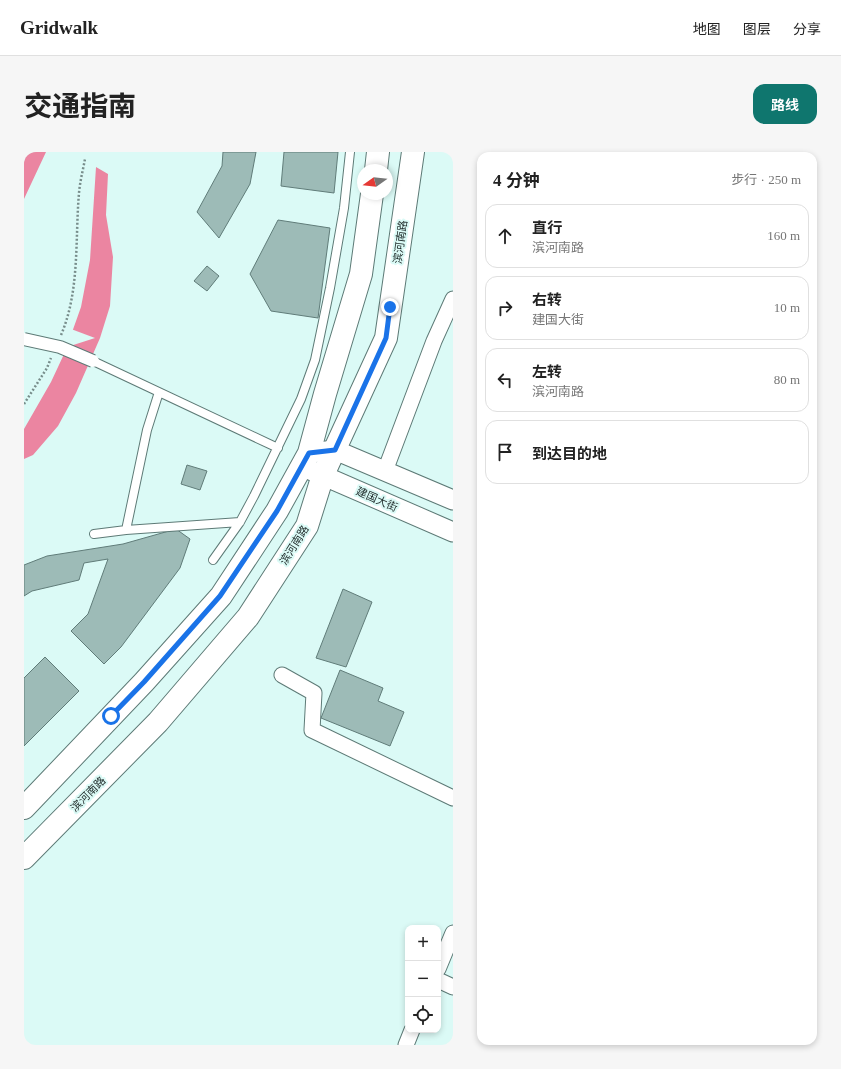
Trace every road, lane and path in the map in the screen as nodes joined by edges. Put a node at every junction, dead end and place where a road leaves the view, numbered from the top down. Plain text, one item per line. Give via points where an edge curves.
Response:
1 (350, 152) edge
2 (378, 152) edge
3 (413, 152) edge
4 (85, 159) dead end
5 (377, 164) edge
6 (371, 200) edge
7 (453, 299) edge
8 (24, 339) edge
9 (58, 341) dead end
10 (52, 354) dead end
11 (93, 361) joint
12 (159, 392) junction
13 (24, 404) edge
14 (278, 448) junction
15 (335, 450) junction
16 (305, 460) junction
17 (385, 470) junction
18 (324, 475) junction
19 (453, 500) edge
20 (240, 522) junction
21 (126, 530) junction
22 (453, 532) edge
23 (94, 534) dead end
24 (213, 560) dead end
25 (282, 675) dead end
26 (453, 798) edge
27 (24, 808) edge
28 (24, 858) edge
29 (453, 933) edge
30 (441, 962) edge
31 (441, 981) edge
32 (453, 987) edge
33 (411, 1033) edge
34 (406, 1045) edge

1 - 14 lane via 344,208 315,360 301,399
2 - 5 main road
3 - 15 main road, 滨河南路 via 386,338
4 - 9 path via 80,191 74,280 67,321
6 - 16 main road via 361,274
7 - 17 street via 434,341
8 - 11 street, bridge via 60,347
10 - 13 path via 47,368
11 - 12 lane
12 - 14 lane
12 - 21 lane
14 - 20 lane
15 - 16 street
15 - 17 street
15 - 18 main road, 滨河南路
16 - 18 street, 建国大街
16 - 27 main road via 277,511 220,596 144,682
17 - 19 street
18 - 22 street, 建国大街
18 - 28 main road, 滨河南路 via 307,526 248,617 158,722
20 - 21 lane
20 - 24 lane
21 - 23 lane
25 - 26 street via 314,693 312,730
29 - 30 street
31 - 32 street
33 - 34 street

